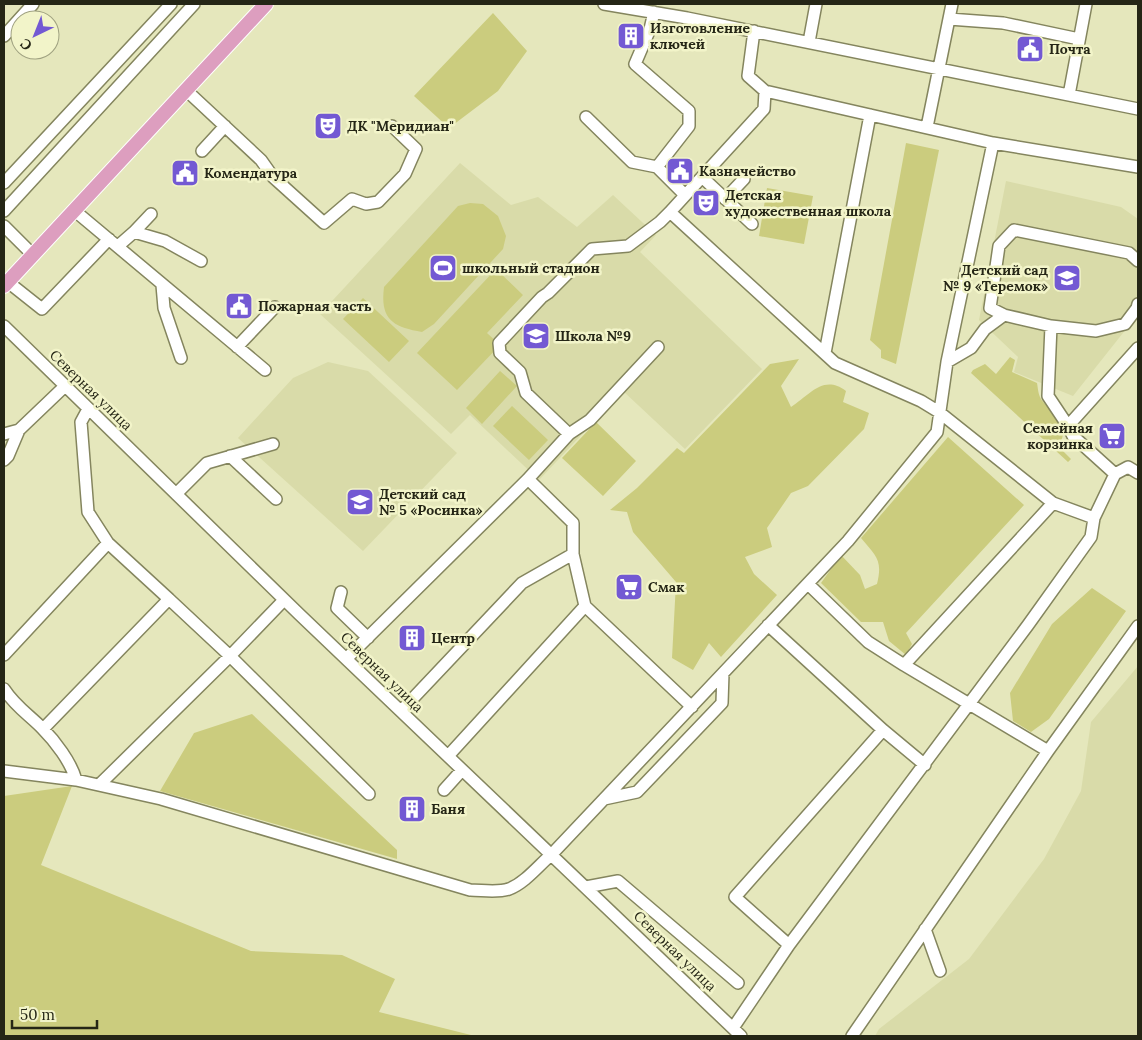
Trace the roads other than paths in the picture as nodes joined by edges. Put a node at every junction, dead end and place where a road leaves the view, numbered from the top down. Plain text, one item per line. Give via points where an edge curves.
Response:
1 (33, 4) edge
2 (171, 4) edge
3 (194, 4) edge
4 (266, 4) edge
5 (604, 4) edge
6 (816, 4) edge
7 (952, 4) edge
8 (1086, 4) edge
9 (654, 12) junction
10 (949, 18) junction
11 (754, 31) junction
12 (4, 36) edge
13 (1079, 39) junction
14 (809, 42) junction
15 (938, 68) junction
16 (186, 90) junction
17 (765, 91) junction
18 (1069, 95) junction
19 (1138, 109) edge
20 (870, 115) junction
21 (586, 118) dead end
22 (225, 126) junction
23 (392, 126) dead end
24 (927, 127) junction
25 (992, 143) junction
26 (202, 150) dead end
27 (657, 167) junction
28 (1138, 167) edge
29 (702, 177) junction
30 (744, 179) dead end
31 (4, 183) edge
32 (685, 195) junction
33 (725, 199) junction
34 (4, 211) edge
35 (75, 211) junction
36 (670, 212) junction
37 (151, 214) dead end
38 (752, 224) dead end
39 (4, 226) edge
40 (134, 232) junction
41 (113, 242) junction
42 (33, 254) junction
43 (201, 260) dead end
44 (1138, 262) edge
45 (6, 284) edge
46 (162, 285) junction
47 (1138, 304) edge
48 (275, 307) dead end
49 (1004, 315) junction
50 (4, 326) edge
51 (1051, 326) junction
52 (658, 347) dead end
53 (237, 348) junction
54 (1138, 348) edge
55 (825, 353) junction
56 (182, 358) dead end
57 (947, 362) junction
58 (265, 370) dead end
59 (64, 387) junction
60 (88, 409) junction
61 (939, 412) junction
62 (1068, 426) junction
63 (20, 430) junction
64 (4, 434) edge
65 (569, 434) junction
66 (273, 444) dead end
67 (230, 456) junction
68 (4, 460) edge
69 (1138, 473) edge
70 (1115, 474) junction
71 (528, 478) junction
72 (176, 494) junction
73 (276, 499) dead end
74 (1053, 503) junction
75 (1094, 518) junction
76 (108, 543) junction
77 (573, 554) junction
78 (808, 584) junction
79 (341, 592) dead end
80 (169, 599) junction
81 (284, 600) junction
82 (585, 606) junction
83 (768, 625) junction
84 (1138, 626) edge
85 (368, 638) junction
86 (4, 656) edge
87 (230, 656) junction
88 (346, 659) junction
89 (904, 665) junction
90 (723, 673) junction
91 (4, 689) edge
92 (968, 704) junction
93 (692, 707) junction
94 (401, 711) junction
95 (43, 729) junction
96 (883, 730) junction
97 (1048, 751) junction
98 (448, 756) junction
99 (925, 765) junction
100 (462, 770) junction
101 (4, 771) edge
102 (76, 780) junction
103 (99, 785) junction
104 (444, 790) dead end
105 (369, 794) dead end
106 (604, 799) junction
107 (552, 854) junction
108 (586, 887) junction
109 (925, 929) junction
110 (789, 945) junction
111 (940, 971) dead end
112 (738, 983) dead end
113 (733, 1028) junction
114 (742, 1036) edge
115 (852, 1036) edge

1 - 12 street
2 - 31 street
3 - 34 street
4 - 16 main road
5 - 9 street
6 - 14 street
7 - 10 street
8 - 13 street
9 - 11 street
9 - 27 street via 635,64 690,111 689,126
10 - 13 street via 1003,23
10 - 15 street
11 - 14 street
11 - 17 street via 748,76
13 - 18 street
14 - 15 street
15 - 18 street
15 - 24 street
16 - 22 street
16 - 35 main road
17 - 20 street
17 - 29 street via 764,109
18 - 19 street
20 - 24 street
20 - 55 street
21 - 27 street via 632,162
22 - 23 street via 261,160 273,177 324,223 352,198 366,204 378,202 405,174 416,149
22 - 26 street
24 - 25 street
25 - 28 street
25 - 57 street
27 - 32 street
29 - 32 street
29 - 33 street
30 - 33 street
32 - 36 street
33 - 38 street
35 - 41 street
35 - 42 main road
36 - 55 street
36 - 65 street via 628,246 592,250 542,296 499,343 500,353 520,372 526,393
37 - 40 street
39 - 42 street
40 - 41 street
40 - 43 street via 165,240
41 - 45 street via 42,309
41 - 46 street
42 - 45 main road
44 - 49 street via 1130,253 1014,230 999,246 990,308
46 - 53 street
46 - 56 street via 164,308
47 - 51 street via 1125,324 1096,330
48 - 53 street
49 - 51 street
49 - 57 street via 984,329 971,348
50 - 59 street, Северная улица
51 - 62 street via 1048,396
52 - 65 street via 590,420
53 - 58 street
54 - 62 street
55 - 61 street via 835,363
57 - 61 street
59 - 60 street, Северная улица
59 - 63 street
60 - 72 street, Северная улица
60 - 76 street via 81,422 88,512
61 - 74 street
61 - 78 street via 937,432
62 - 70 street via 1073,436
63 - 64 street
63 - 68 street
65 - 71 street
66 - 67 street
67 - 72 street via 207,463
67 - 73 street
69 - 70 street via 1128,467
70 - 75 street
71 - 77 street via 573,523
71 - 85 street
72 - 81 street, Северная улица
74 - 75 street
74 - 89 street
75 - 92 street via 1091,537
76 - 80 street
76 - 86 street
77 - 82 street
77 - 94 street via 522,583
78 - 83 street
78 - 89 street via 868,642
79 - 85 street via 337,608
80 - 87 street
80 - 95 street
81 - 87 street
81 - 88 street, Северная улица
82 - 93 street
82 - 98 street
83 - 90 street
83 - 96 street
84 - 97 street
85 - 88 street
87 - 103 street
87 - 105 street
88 - 94 street, Северная улица
89 - 92 street
90 - 93 street
90 - 106 street via 722,703 637,792
91 - 95 street via 12,702
92 - 97 street
92 - 99 street
93 - 106 street
94 - 98 street, Северная улица
95 - 102 street via 72,766
96 - 99 street
96 - 110 street via 735,897
97 - 109 street
98 - 100 street, Северная улица
99 - 110 street
100 - 104 street
100 - 107 street, Северная улица
101 - 102 street
102 - 103 street
103 - 107 street via 161,799 470,890 509,889
106 - 107 street
107 - 108 street, Северная улица
108 - 112 street via 618,881
108 - 113 street, Северная улица
109 - 111 street
109 - 115 street
110 - 113 street
113 - 114 street, Северная улица

